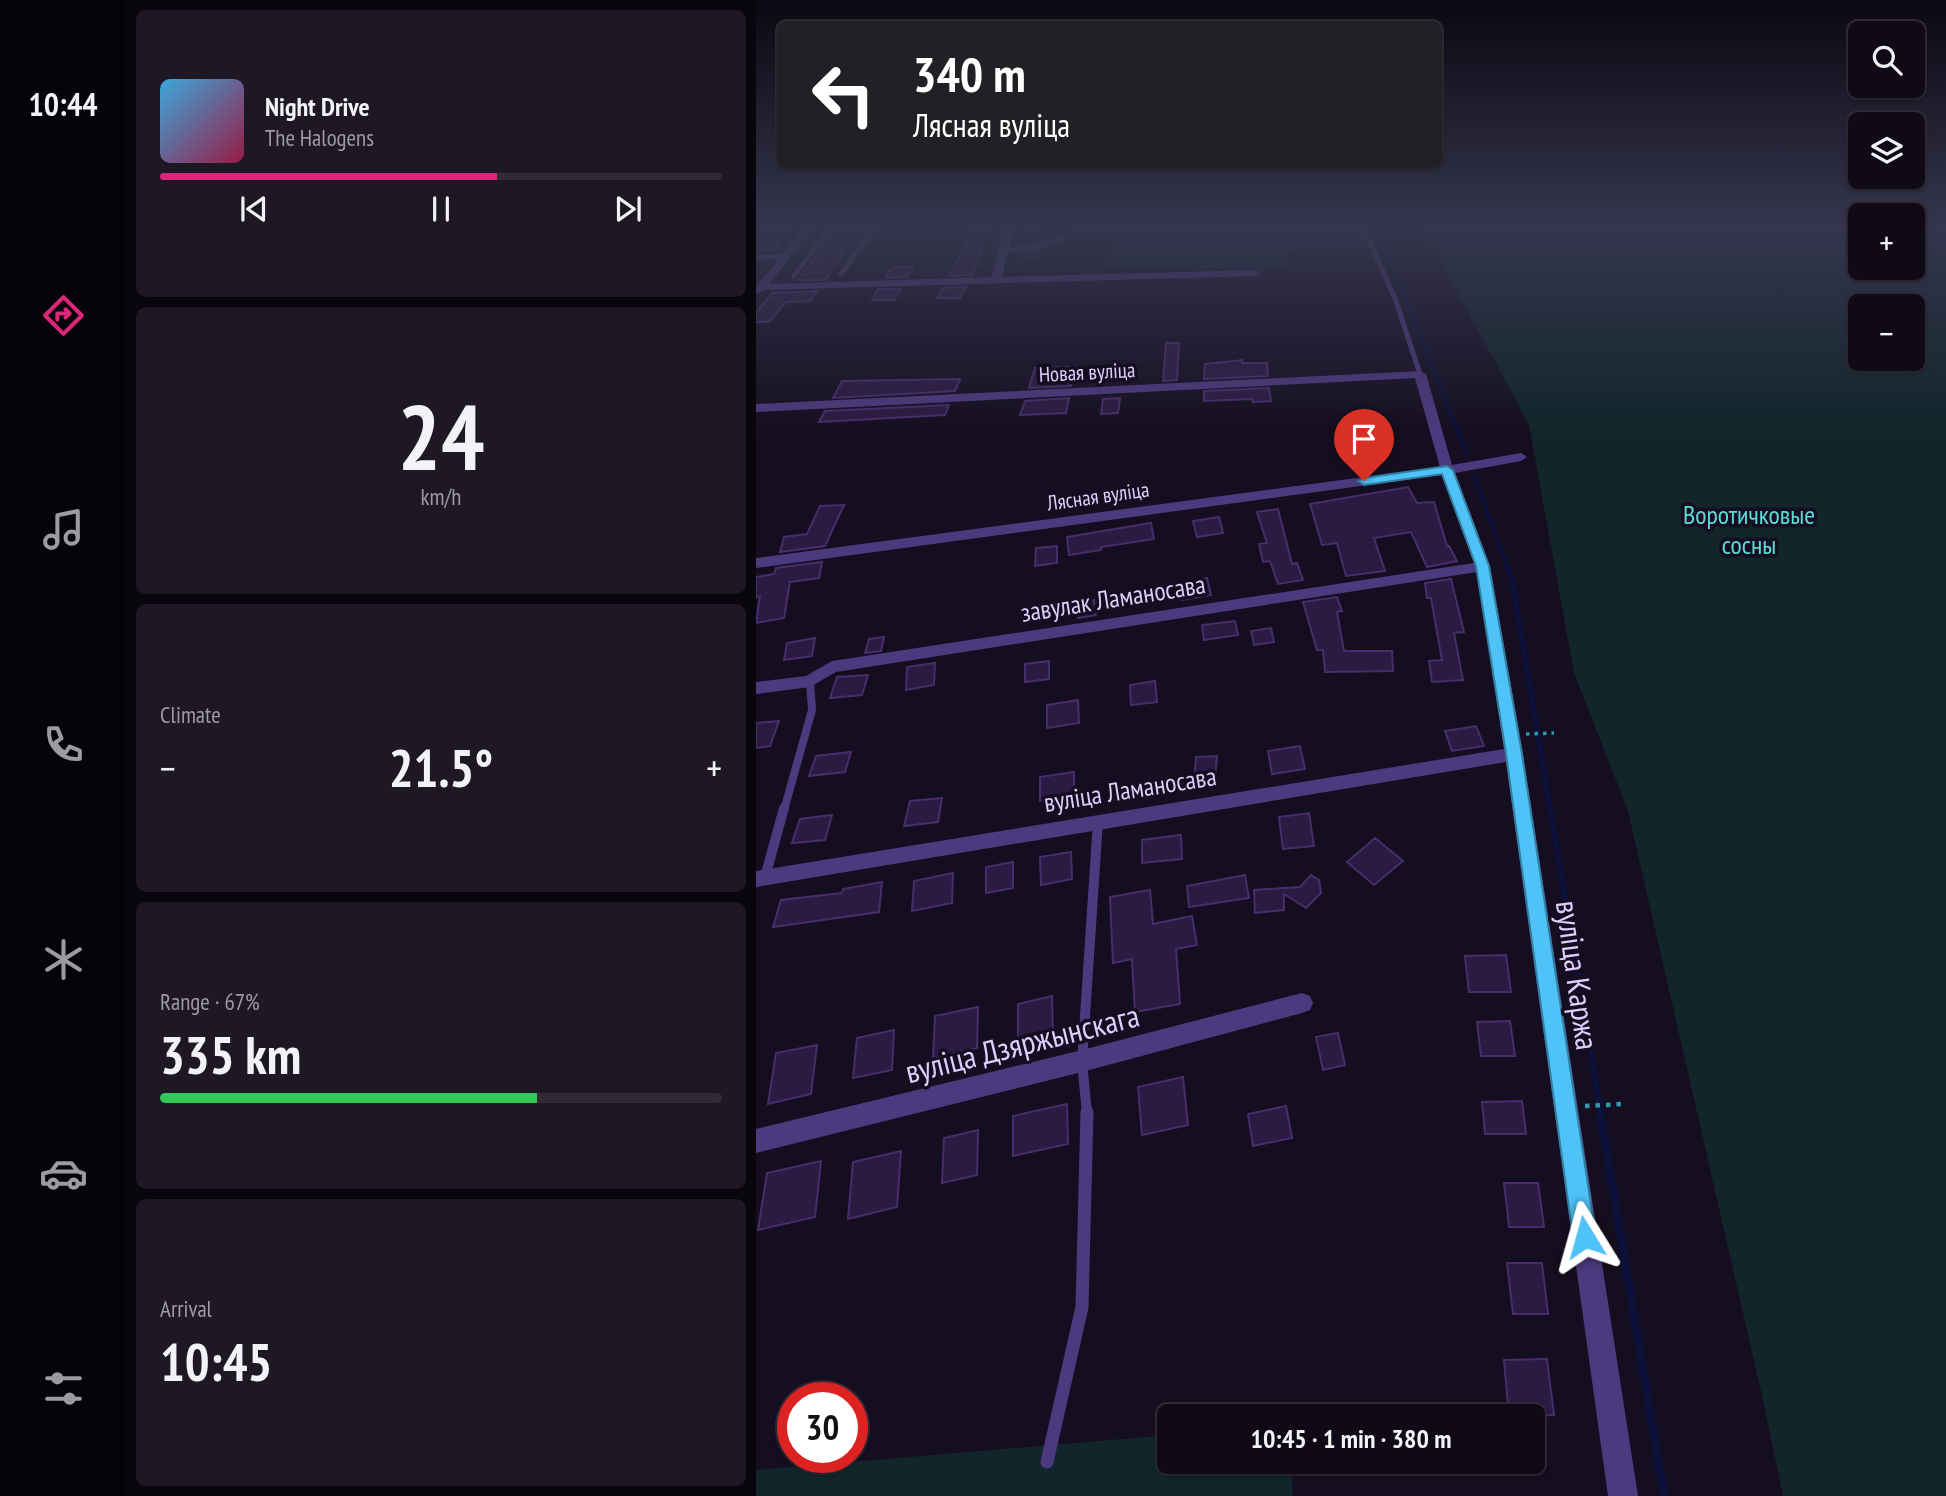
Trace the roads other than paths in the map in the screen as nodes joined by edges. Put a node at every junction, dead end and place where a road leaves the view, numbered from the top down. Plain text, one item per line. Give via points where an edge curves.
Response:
1 (1394, 296) edge
2 (1420, 374) junction
3 (756, 408) edge
4 (1521, 457) dead end
5 (1447, 470) junction
6 (756, 563) edge
7 (1482, 566) junction
8 (810, 681) junction
9 (756, 688) edge
10 (1514, 754) junction
11 (1098, 821) junction
12 (760, 878) edge
13 (1302, 1003) dead end
14 (1082, 1061) junction
15 (756, 1141) edge
16 (1047, 1462) dead end
17 (1623, 1496) edge

1 - 2 lane
2 - 3 street, Новая вуліца
2 - 5 street
4 - 5 street, Лясная вуліца
5 - 6 street, Лясная вуліца
5 - 7 street, вуліца Каржа
7 - 8 street, завулак Ламаносава via 832,667
7 - 10 street, вуліца Каржа
8 - 9 street, завулак Ламаносава
8 - 12 lane via 812,710
10 - 11 street, вуліца Ламаносава
10 - 17 street, вуліца Каржа
11 - 12 street, вуліца Ламаносава
11 - 14 lane
13 - 14 street, вуліца Дзяржынскага
14 - 15 street, вуліца Дзяржынскага
14 - 16 lane via 1088,1122 1082,1307

